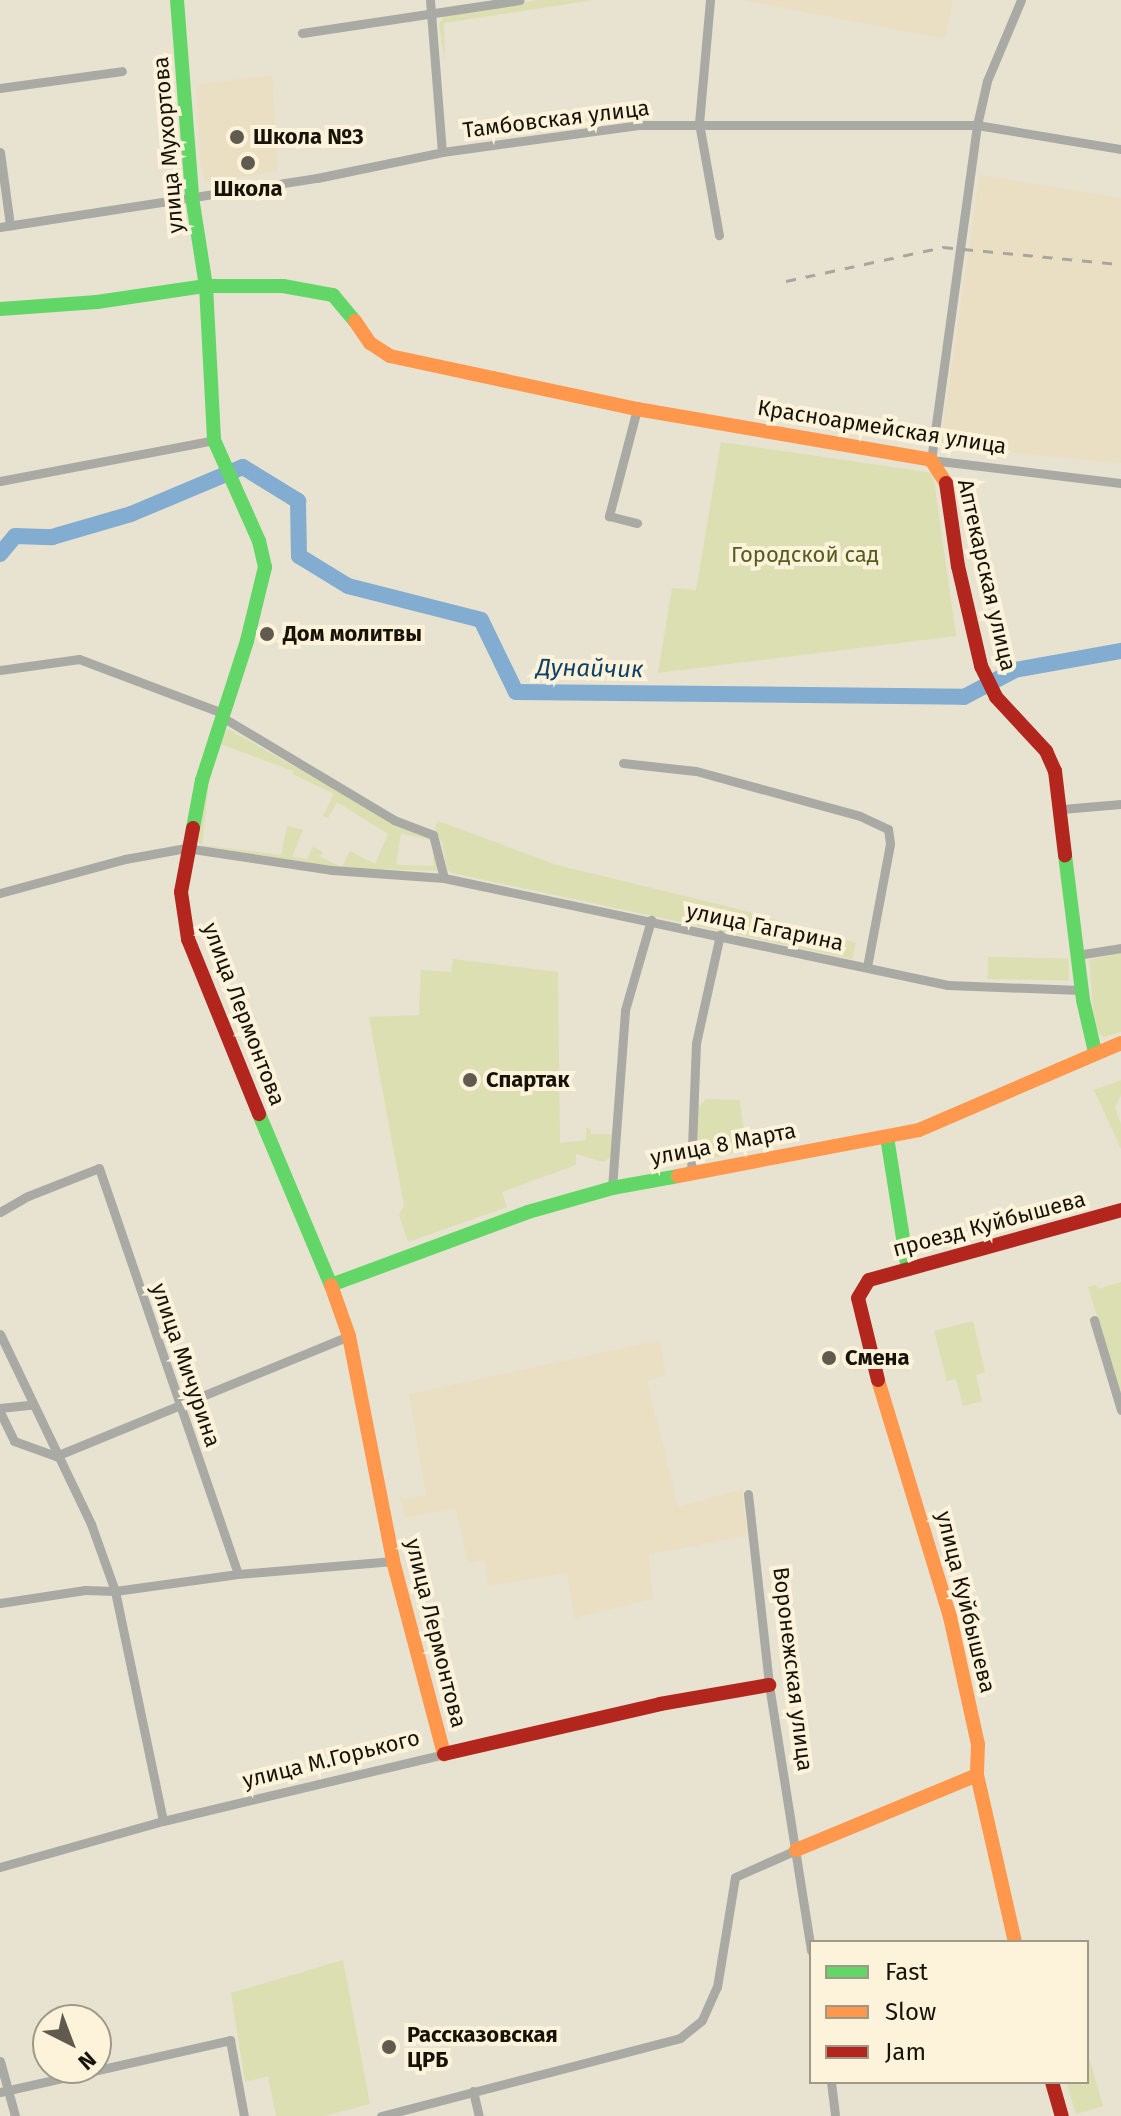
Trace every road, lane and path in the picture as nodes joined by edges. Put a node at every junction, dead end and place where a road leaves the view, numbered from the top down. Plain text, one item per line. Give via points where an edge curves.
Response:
1 (177, 0) edge
2 (430, 0) edge
3 (520, 0) edge
4 (710, 0) edge
5 (1021, 0) edge
6 (431, 11) junction
7 (302, 33) dead end
8 (122, 71) dead end
9 (0, 88) edge
10 (699, 123) junction
11 (977, 125) junction
12 (1121, 149) edge
13 (0, 152) edge
14 (442, 152) junction
15 (192, 197) junction
16 (5, 226) edge
17 (719, 235) dead end
18 (206, 286) junction
19 (0, 309) edge
20 (637, 409) junction
21 (214, 440) junction
22 (931, 460) junction
23 (0, 481) edge
24 (1121, 483) edge
25 (637, 523) dead end
26 (0, 670) edge
27 (222, 715) junction
28 (623, 763) dead end
29 (1121, 804) edge
30 (1062, 809) junction
31 (186, 848) junction
32 (444, 878) junction
33 (0, 893) edge
34 (651, 920) junction
35 (720, 935) junction
36 (1121, 948) edge
37 (1077, 955) junction
38 (867, 967) junction
39 (1081, 990) junction
40 (1121, 1043) edge
41 (1095, 1052) junction
42 (887, 1137) junction
43 (691, 1173) junction
44 (612, 1188) junction
45 (1121, 1210) edge
46 (0, 1212) edge
47 (908, 1269) junction
48 (869, 1280) joint
49 (331, 1285) junction
50 (1094, 1320) dead end
51 (0, 1334) edge
52 (349, 1336) junction
53 (180, 1402) junction
54 (31, 1405) junction
55 (0, 1410) edge
56 (1121, 1410) edge
57 (56, 1456) junction
58 (748, 1494) dead end
59 (393, 1561) junction
60 (238, 1574) junction
61 (115, 1591) junction
62 (0, 1603) edge
63 (769, 1685) junction
64 (444, 1754) junction
65 (977, 1775) junction
66 (163, 1821) junction
67 (796, 1850) junction
68 (0, 1867) edge
69 (809, 1940) edge
70 (1015, 1940) edge
71 (0, 2061) edge
72 (831, 2084) edge
73 (1053, 2084) edge
74 (4, 2091) edge
75 (473, 2091) junction
76 (15, 2116) edge
77 (244, 2116) edge
78 (381, 2116) edge
79 (479, 2116) edge
80 (835, 2116) edge
81 (1062, 2116) edge

1 - 15 street, улица Мухортова
2 - 6 street
3 - 6 street
4 - 10 street
5 - 11 street, Аптекарская улица via 987,81
6 - 7 street
6 - 14 street
8 - 9 street
10 - 11 street, Тамбовская улица
10 - 14 street, Тамбовская улица via 640,125
10 - 17 street
11 - 12 street, Тамбовская улица
11 - 22 street, Аптекарская улица
13 - 16 street
14 - 15 street, Тамбовская улица
15 - 16 street, Тамбовская улица
15 - 18 street, улица Мухортова
18 - 19 street, Красноармейская улица
18 - 20 street, Красноармейская улица via 322,291 341,302 382,353
18 - 21 street, улица Лермонтова
20 - 22 street, Красноармейская улица
20 - 25 street via 609,516
21 - 23 street
21 - 27 street, улица Лермонтова via 259,541 265,567
22 - 24 street, Красноармейская улица
22 - 30 street, Аптекарская улица via 945,480 981,666 996,697 1046,751
26 - 27 street via 79,659
27 - 31 street, улица Лермонтова
27 - 32 street via 394,820 433,835
28 - 38 street via 696,771 860,816 888,829 890,844
29 - 30 street
30 - 37 street, Аптекарская улица
31 - 32 street, улица Гагарина via 332,870
31 - 33 street, улица Гагарина
31 - 49 street, улица Лермонтова via 181,892 188,939
32 - 34 street, улица Гагарина
34 - 35 street, улица Гагарина
34 - 44 street via 625,1010
35 - 38 street, улица Гагарина
35 - 43 street via 696,1043
36 - 37 street
37 - 39 street, Аптекарская улица
38 - 39 street, улица Гагарина via 948,985
39 - 41 street, Аптекарская улица
40 - 41 street, улица 8 Марта
41 - 42 street, улица 8 Марта via 942,1123
42 - 43 street, улица 8 Марта
42 - 47 street
43 - 44 street, улица 8 Марта
44 - 49 street, улица 8 Марта via 528,1212
45 - 47 street, проезд Куйбышева
46 - 53 street, улица Мичурина via 99,1168
47 - 48 street, проезд Куйбышева
48 - 65 street, улица Куйбышева via 860,1288 857,1308 950,1617 978,1744
49 - 52 street, улица Лермонтова
50 - 56 street
51 - 54 street
52 - 53 street
52 - 59 street, улица Лермонтова
53 - 57 street
53 - 60 street, улица Мичурина
54 - 55 street
54 - 57 street
55 - 57 street via 14,1441
57 - 61 street via 91,1524
58 - 63 street, Воронежская улица
59 - 60 street
59 - 64 street, улица Лермонтова
60 - 61 street
61 - 62 street via 85,1590
61 - 66 street
63 - 64 street, улица М.Горького via 660,1704
63 - 67 street, Воронежская улица
64 - 66 street, улица М.Горького
65 - 67 street
65 - 70 street, улица Куйбышева
66 - 68 street, улица М.Горького
67 - 69 street, Воронежская улица
67 - 75 street via 735,1877 717,1987 692,2030 661,2045
71 - 74 street
72 - 80 street
73 - 81 street
74 - 76 street
74 - 77 street via 230,2040
75 - 78 street
75 - 79 street

